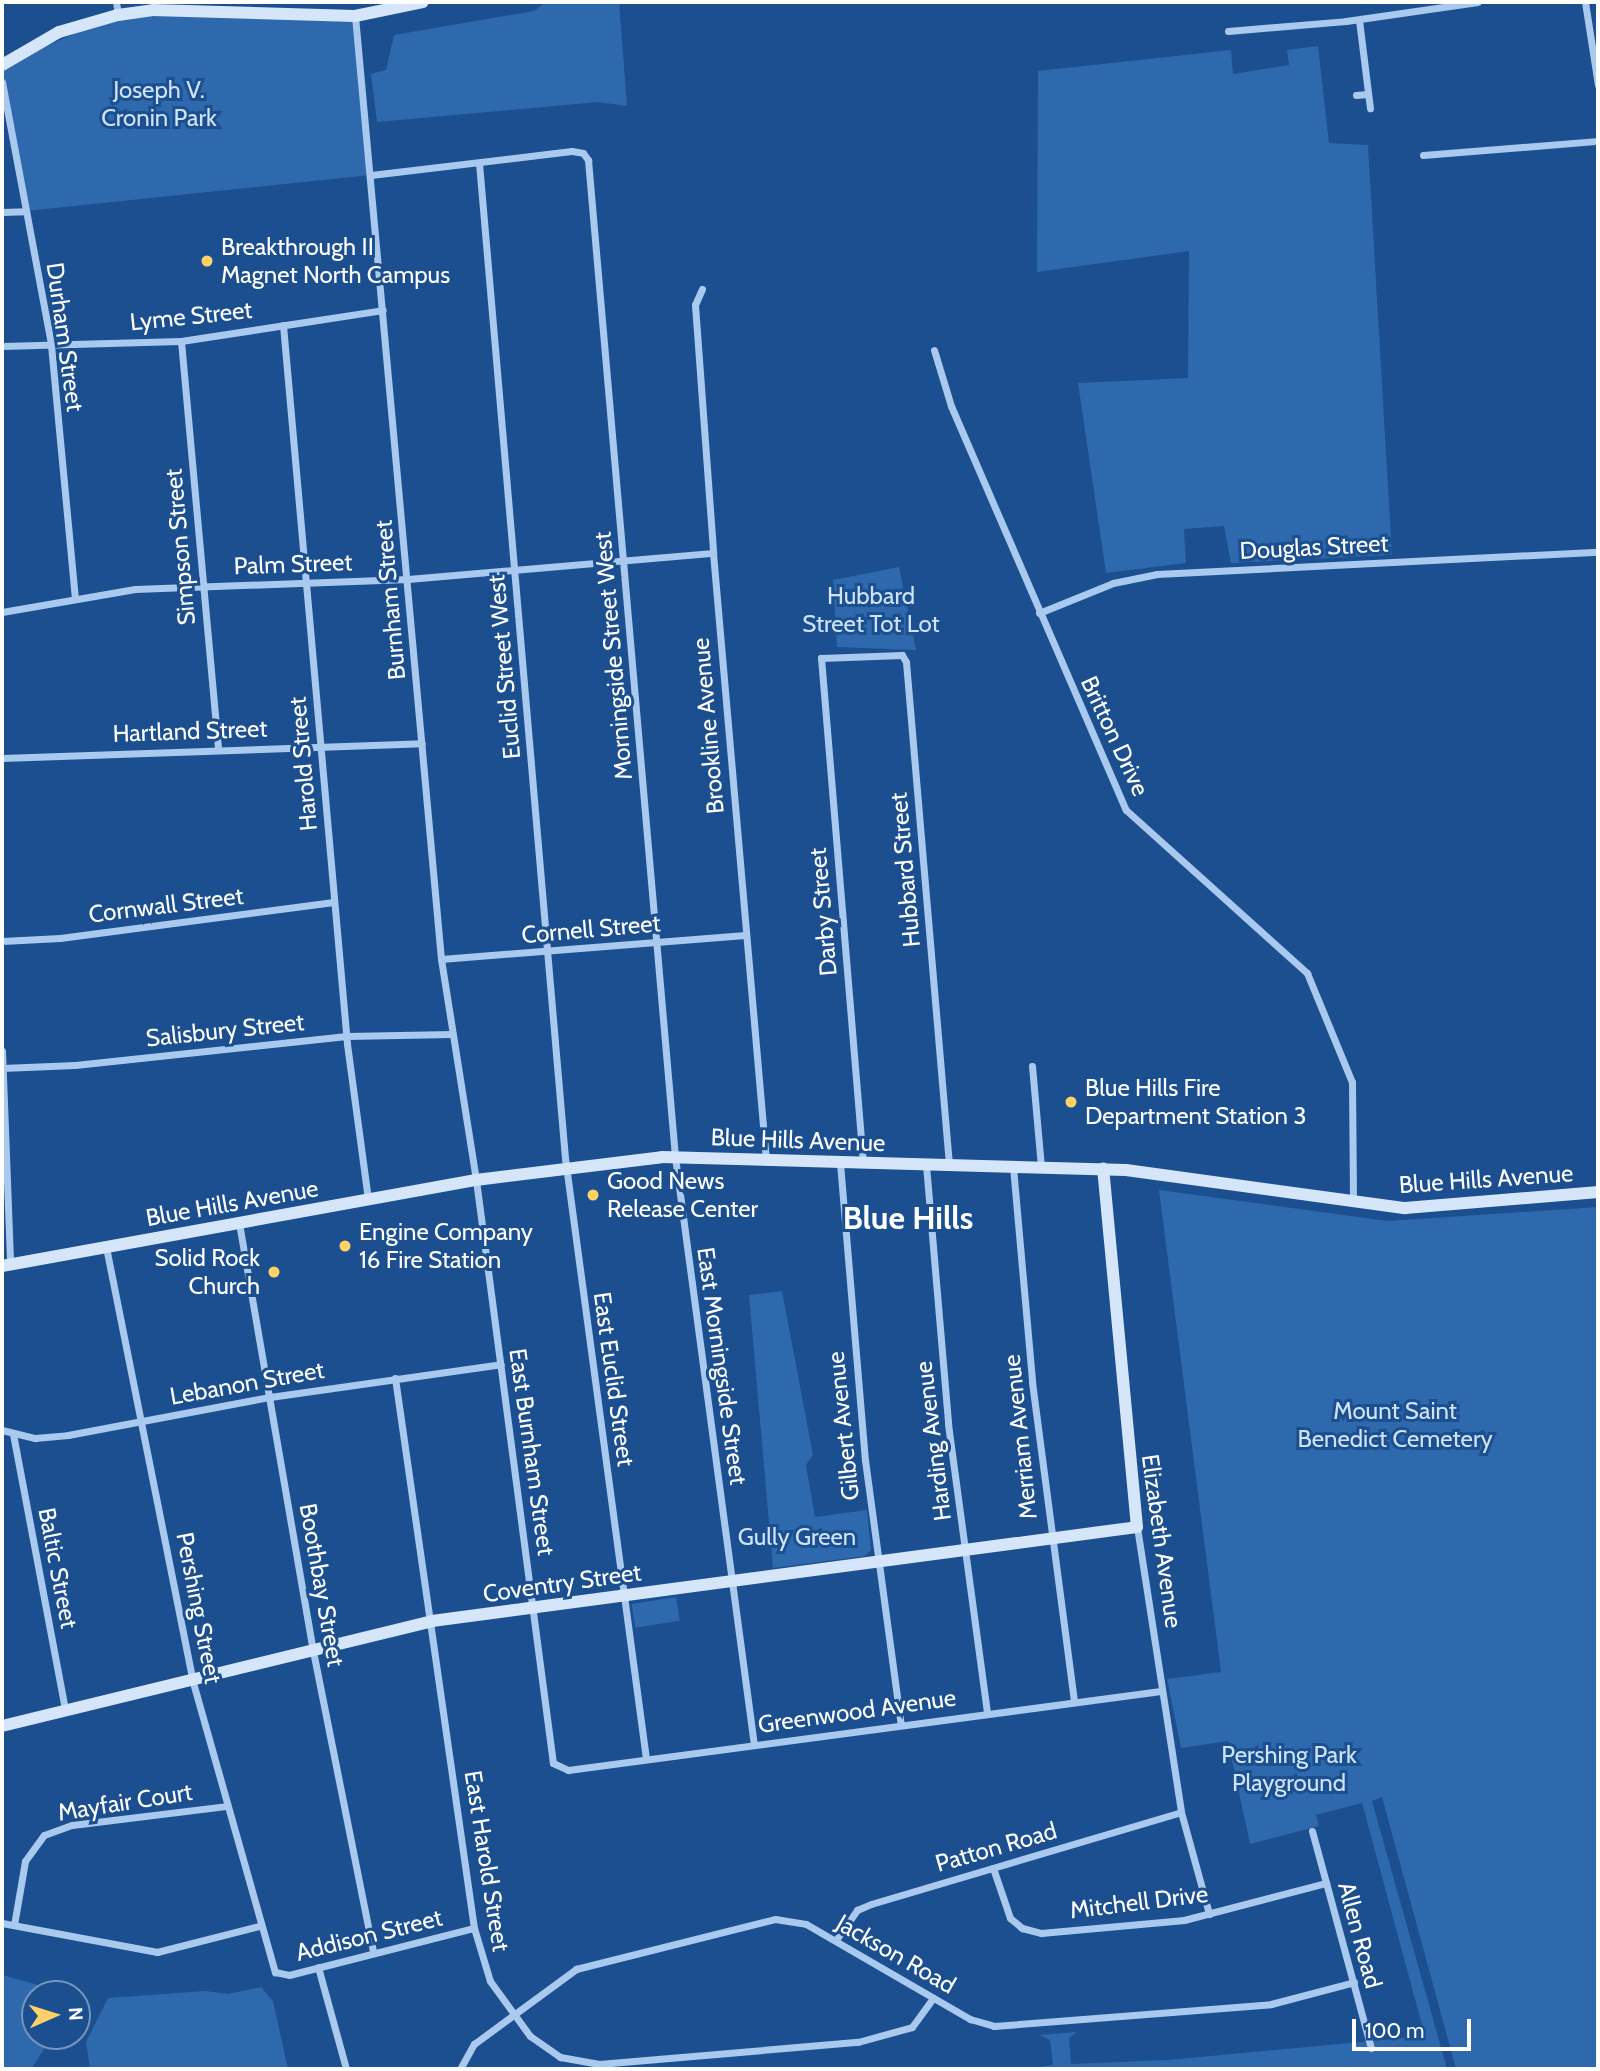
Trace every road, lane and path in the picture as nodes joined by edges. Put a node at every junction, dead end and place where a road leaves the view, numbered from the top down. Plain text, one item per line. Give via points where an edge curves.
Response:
1 (423, 2) edge
2 (1478, 2) edge
3 (1584, 2) edge
4 (117, 8) edge
5 (247, 8) edge
6 (355, 16) junction
7 (1359, 20) junction
8 (1228, 31) dead end
9 (1596, 62) edge
10 (2, 65) edge
11 (2, 82) edge
12 (1598, 85) edge
13 (1368, 93) junction
14 (1356, 95) dead end
15 (1370, 108) dead end
16 (1598, 141) edge
17 (1423, 155) dead end
18 (479, 163) junction
19 (371, 174) junction
20 (26, 211) junction
21 (2, 212) edge
22 (702, 289) dead end
23 (383, 310) junction
24 (283, 325) junction
25 (181, 341) junction
26 (51, 345) junction
27 (2, 346) edge
28 (934, 350) dead end
29 (1598, 552) edge
30 (713, 553) junction
31 (624, 561) junction
32 (515, 570) junction
33 (408, 579) junction
34 (306, 583) junction
35 (204, 586) junction
36 (75, 599) junction
37 (2, 612) edge
38 (1039, 613) junction
39 (821, 658) joint
40 (422, 743) junction
41 (321, 746) junction
42 (218, 749) junction
43 (2, 758) edge
44 (334, 902) junction
45 (745, 935) junction
46 (2, 941) edge
47 (657, 943) junction
48 (547, 953) junction
49 (441, 959) junction
50 (452, 1034) junction
51 (346, 1036) junction
52 (2, 1051) edge
53 (1032, 1066) dead end
54 (2, 1068) edge
55 (675, 1157) junction
56 (766, 1161) junction
57 (839, 1163) junction
58 (863, 1163) junction
59 (926, 1165) junction
60 (949, 1165) junction
61 (1013, 1167) junction
62 (1041, 1167) junction
63 (566, 1168) junction
64 (1103, 1169) junction
65 (476, 1180) junction
66 (1598, 1192) edge
67 (368, 1199) junction
68 (1353, 1202) junction
69 (239, 1223) junction
70 (106, 1247) junction
71 (6, 1265) edge
72 (501, 1364) junction
73 (395, 1378) junction
74 (271, 1397) junction
75 (141, 1422) junction
76 (2, 1430) edge
77 (13, 1434) junction
78 (1137, 1527) junction
79 (1051, 1539) junction
80 (965, 1549) junction
81 (878, 1561) junction
82 (732, 1581) junction
83 (623, 1596) junction
84 (533, 1608) junction
85 (432, 1621) junction
86 (313, 1651) junction
87 (192, 1679) junction
88 (1161, 1691) junction
89 (1074, 1702) junction
90 (65, 1710) junction
91 (987, 1713) junction
92 (901, 1725) junction
93 (2, 1726) edge
94 (754, 1745) junction
95 (646, 1759) junction
96 (558, 1768) joint
97 (226, 1806) junction
98 (1181, 1812) junction
99 (1312, 1831) dead end
100 (993, 1868) junction
101 (1326, 1883) junction
102 (1209, 1914) junction
103 (2, 1923) edge
104 (14, 1925) junction
105 (259, 1926) junction
106 (474, 1928) junction
107 (836, 1940) junction
108 (373, 1951) junction
109 (318, 1967) junction
110 (275, 1972) joint
111 (1353, 1982) junction
112 (933, 1998) junction
113 (513, 2014) junction
114 (1371, 2048) dead end
115 (346, 2069) edge
116 (460, 2069) edge

1 - 6 main road
2 - 7 street
3 - 9 street
4 - 5 main road
4 - 10 main road via 59,32
5 - 6 main road
6 - 19 street, Burnham Street
7 - 8 street
7 - 13 street
9 - 12 street
11 - 20 street, Durham Street
13 - 14 street
13 - 15 street
16 - 17 street
18 - 19 street
18 - 31 street, Morningside Street West via 583,153 590,179
18 - 32 street, Euclid Street West
19 - 23 street, Burnham Street
20 - 21 street
20 - 26 street, Durham Street
22 - 30 street, Brookline Avenue via 695,306
23 - 24 street, Lyme Street
23 - 33 street, Burnham Street
24 - 25 street, Lyme Street
24 - 34 street, Harold Street
25 - 26 street, Lyme Street
25 - 35 street, Simpson Street
26 - 27 street, Lyme Street
26 - 36 street, Durham Street
28 - 38 street, Britton Drive via 951,406
29 - 38 street, Douglas Street via 1157,574 1113,583
30 - 31 street, Palm Street
30 - 45 street, Brookline Avenue
31 - 32 street, Palm Street
31 - 47 street, Morningside Street West
32 - 33 street, Palm Street
32 - 48 street, Euclid Street West
33 - 34 street, Palm Street
33 - 40 street, Burnham Street
34 - 35 street, Palm Street
34 - 41 street, Harold Street
35 - 36 street, Palm Street via 135,589
35 - 42 street, Simpson Street
36 - 37 street, Palm Street
38 - 68 street, Britton Drive via 1126,810 1307,972 1352,1082
39 - 58 street, Darby Street
39 - 60 street, Hubbard Street via 902,655 906,662
40 - 41 street, Hartland Street
40 - 49 street, Burnham Street
41 - 42 street, Hartland Street
41 - 44 street, Harold Street
42 - 43 street, Hartland Street
44 - 46 street, Cornwall Street via 60,938
44 - 51 street, Harold Street
45 - 47 street, Cornell Street
45 - 56 street, Brookline Avenue
47 - 48 street, Cornell Street
47 - 55 street, Morningside Street West
48 - 49 street, Cornell Street
48 - 63 street, Euclid Street West
49 - 50 street, Burnham Street
50 - 51 street, Salisbury Street
50 - 65 street, Burnham Street
51 - 54 street, Salisbury Street
51 - 67 street, Harold Street
52 - 54 street
53 - 62 street
54 - 71 street
55 - 56 main road, Blue Hills Avenue
55 - 63 main road, Blue Hills Avenue
55 - 82 street, East Morningside Street
56 - 57 main road, Blue Hills Avenue
57 - 58 main road, Blue Hills Avenue
57 - 81 street, Gilbert Avenue
58 - 59 main road, Blue Hills Avenue
59 - 60 main road, Blue Hills Avenue
59 - 80 street, Harding Avenue via 947,1411
60 - 61 main road, Blue Hills Avenue
61 - 62 main road, Blue Hills Avenue
61 - 79 street, Merriam Avenue
62 - 64 main road, Blue Hills Avenue
63 - 65 main road, Blue Hills Avenue
63 - 83 street, East Euclid Street
64 - 68 main road, Blue Hills Avenue
64 - 78 main road, Elizabeth Avenue
65 - 67 main road, Blue Hills Avenue
65 - 72 street, East Burnham Street
66 - 68 main road, Blue Hills Avenue via 1425,1208
67 - 69 main road, Blue Hills Avenue
69 - 70 main road, Blue Hills Avenue
69 - 74 street, Boothbay Street
70 - 71 main road, Blue Hills Avenue
70 - 75 street, Pershing Street
72 - 73 street, Lebanon Street
72 - 84 street, East Burnham Street
73 - 74 street, Lebanon Street
73 - 85 street, East Harold Street
74 - 75 street, Lebanon Street
74 - 86 street, Boothbay Street
75 - 77 street, Lebanon Street via 48,1437
75 - 87 street, Pershing Street
76 - 77 street, Lebanon Street
77 - 90 street, Baltic Street
78 - 79 main road, Coventry Street
78 - 88 street, Elizabeth Avenue
79 - 80 main road, Coventry Street
79 - 89 street, Merriam Avenue
80 - 81 main road, Coventry Street
80 - 91 street, Harding Avenue
81 - 82 main road, Coventry Street
81 - 92 street, Gilbert Avenue
82 - 83 main road, Coventry Street
82 - 94 street, East Morningside Street
83 - 84 main road, Coventry Street
83 - 95 street, East Euclid Street
84 - 85 main road, Coventry Street
84 - 96 street, East Burnham Street via 552,1754
85 - 86 main road, Coventry Street
85 - 106 street, East Harold Street
86 - 87 main road, Coventry Street
86 - 108 street, Boothbay Street
87 - 90 main road, Coventry Street
87 - 97 street, Pershing Street
88 - 89 street, Greenwood Avenue
88 - 98 street, Elizabeth Avenue
89 - 91 street, Greenwood Avenue
90 - 93 main road, Coventry Street
91 - 92 street, Greenwood Avenue
92 - 94 street, Greenwood Avenue
94 - 95 street, Greenwood Avenue
95 - 96 street, Greenwood Avenue
97 - 104 street, Mayfair Court via 72,1825 44,1835 25,1861
97 - 105 street, Pershing Street
98 - 100 street, Patton Road
98 - 102 street, Elizabeth Avenue
99 - 101 street, Allen Road
100 - 102 street, Mitchell Drive via 1010,1918 1022,1928 1041,1933
100 - 107 street, Patton Road via 857,1910
101 - 102 street, Mitchell Drive
101 - 111 street, Allen Road
103 - 104 street
104 - 105 street via 157,1952
105 - 110 street, Pershing Street
106 - 108 street, Addison Street
106 - 113 street, East Harold Street via 490,1981
107 - 112 street, Jackson Road
107 - 113 street, Jackson Road via 790,1920 755,1922 576,1969
108 - 109 street, Addison Street
109 - 110 street, Addison Street via 289,1975
109 - 115 street
111 - 112 street, Jackson Road via 1271,2004 1016,2027 970,2019
111 - 114 street, Allen Road
112 - 113 street, East Harold Street via 912,2027 886,2037 612,2064 560,2057 530,2036
113 - 116 street, Jackson Road via 474,2044

